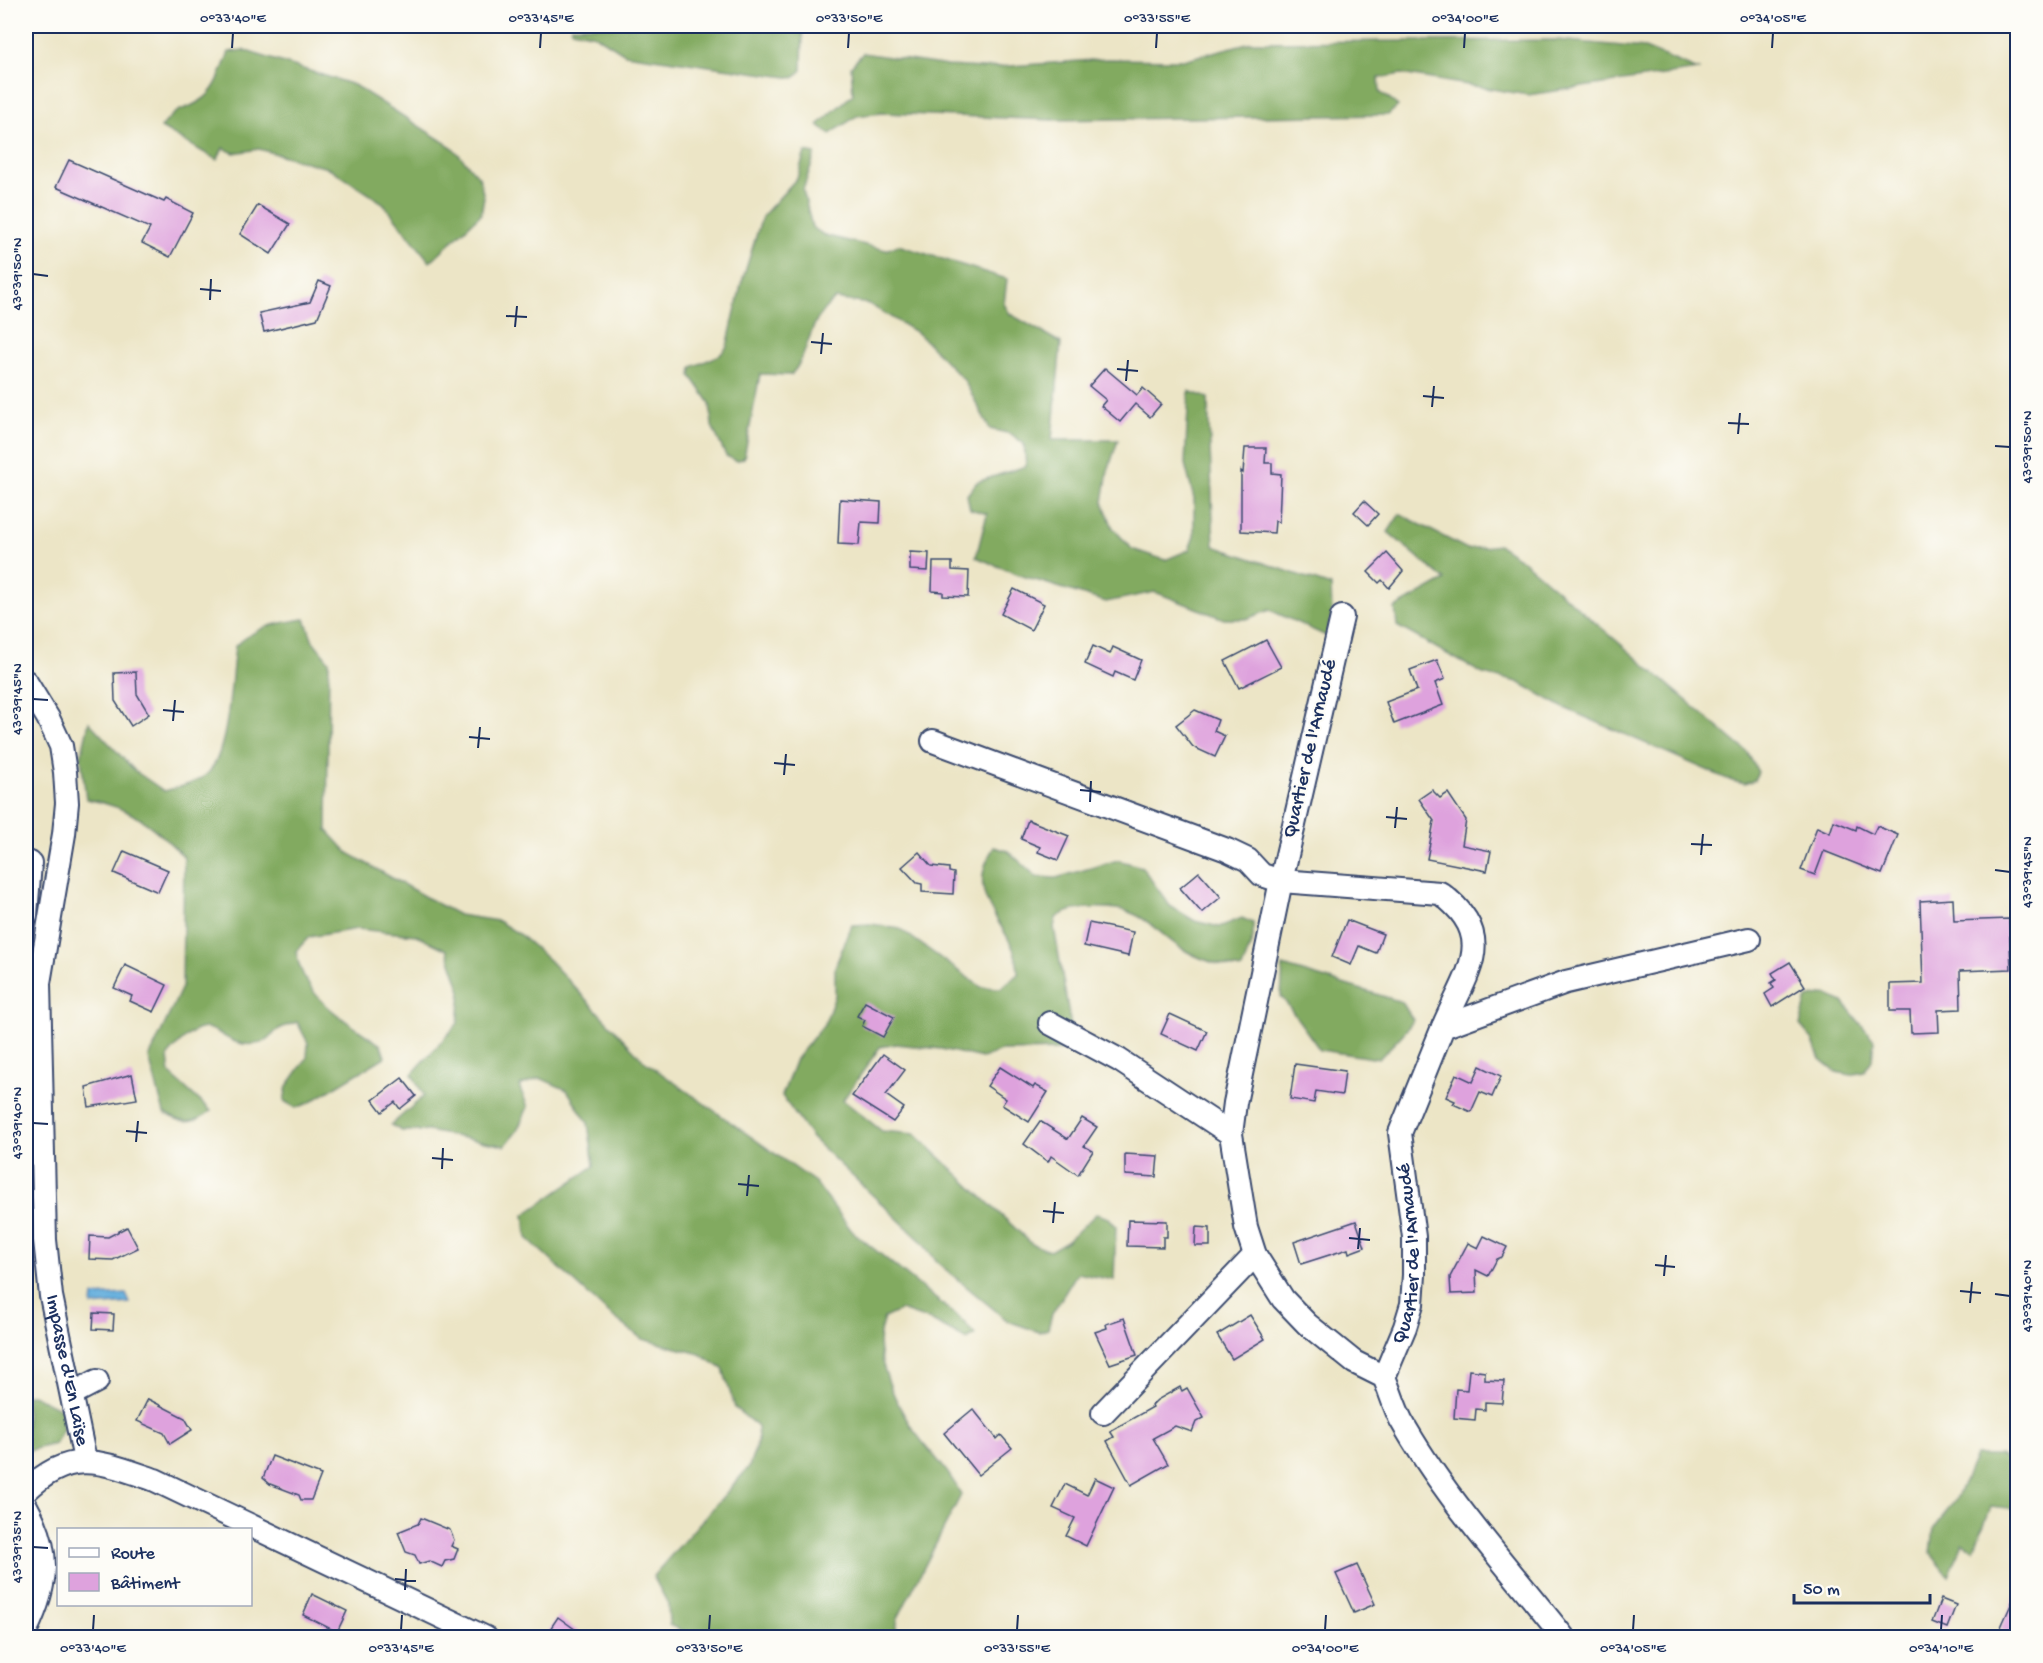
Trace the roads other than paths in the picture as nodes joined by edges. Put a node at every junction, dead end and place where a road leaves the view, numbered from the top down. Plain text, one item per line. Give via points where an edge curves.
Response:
1 (1342, 617) dead end
2 (26, 682) edge
3 (933, 741) dead end
4 (30, 863) dead end
5 (1281, 881) junction
6 (26, 915) edge
7 (35, 937) edge
8 (1749, 939) dead end
9 (1050, 1023) dead end
10 (1443, 1027) junction
11 (1231, 1134) junction
12 (1255, 1255) junction
13 (1384, 1377) junction
14 (97, 1381) dead end
15 (72, 1394) junction
16 (1102, 1413) dead end
17 (85, 1460) junction
18 (26, 1491) edge
19 (26, 1506) edge
20 (26, 1630) edge
21 (486, 1638) edge
22 (1564, 1638) edge

1 - 5 street, Quartier de l'Arnaudé
2 - 7 street, Impasse d'En Laïse via 61,746 67,803 64,834
3 - 5 street, Quartier de l'Arnaudé via 1227,850 1248,861 1262,875
4 - 6 street
5 - 10 street, Quartier de l'Arnaudé via 1440,893 1459,907 1473,930 1476,951
5 - 11 street, Quartier de l'Arnaudé
7 - 15 street, Impasse d'En Laïse via 45,1240 51,1296
8 - 10 street via 1566,982
9 - 11 street via 1119,1060
10 - 13 street, Quartier de l'Arnaudé via 1400,1133 1413,1227 1414,1275 1412,1304
11 - 12 street, Quartier de l'Arnaudé via 1246,1227
12 - 13 street, Quartier de l'Arnaudé via 1283,1299 1307,1324 1354,1362
12 - 16 street
13 - 22 street via 1401,1418 1426,1457
14 - 15 street
15 - 17 street, Impasse d'En Laïse
17 - 18 street via 63,1465
17 - 21 street via 155,1480
19 - 20 street via 37,1527 45,1571 40,1600

